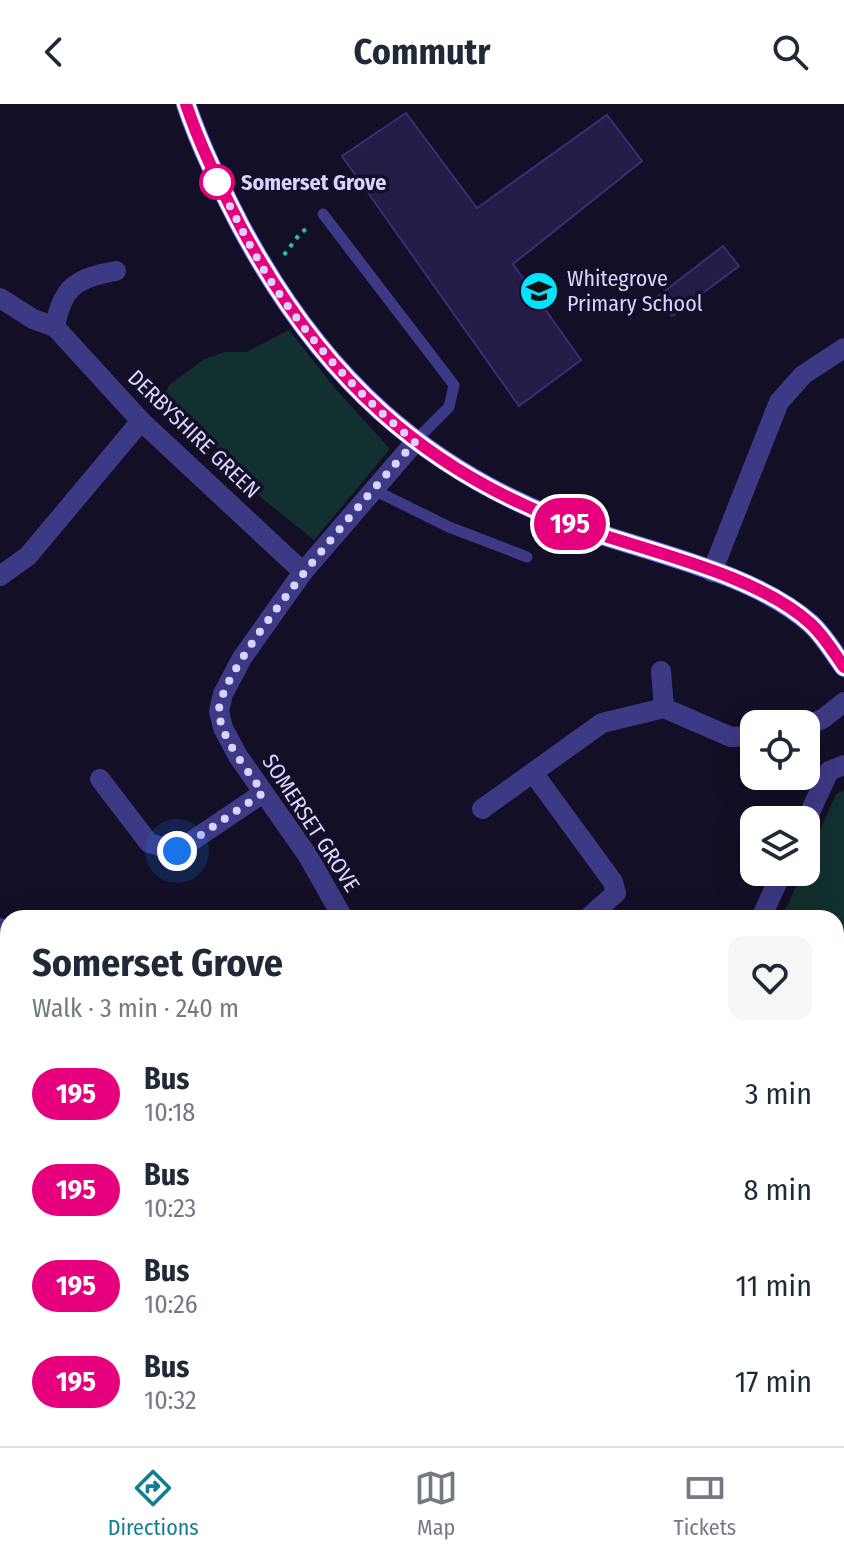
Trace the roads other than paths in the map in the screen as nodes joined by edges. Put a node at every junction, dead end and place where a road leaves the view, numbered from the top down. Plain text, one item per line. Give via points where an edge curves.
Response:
1 (186, 104) edge
2 (323, 214) road end
3 (116, 271) dead end
4 (0, 298) edge
5 (55, 327) junction
6 (844, 348) edge
7 (141, 421) junction
8 (415, 442) junction
9 (374, 490) junction
10 (527, 557) dead end
11 (303, 572) junction
12 (712, 572) junction
13 (0, 576) edge
14 (844, 667) edge
15 (661, 671) dead end
16 (844, 702) edge
17 (664, 708) junction
18 (820, 720) edge
19 (740, 737) edge
20 (844, 765) edge
21 (534, 774) junction
22 (100, 779) dead end
23 (263, 793) junction
24 (813, 806) edge
25 (482, 809) dead end
26 (776, 886) edge
27 (338, 910) edge
28 (597, 910) edge
29 (765, 910) edge

1 - 8 street via 216,179 277,291 337,370
2 - 8 lane via 454,385 449,407
3 - 5 street via 87,276 69,289
4 - 5 street, DERBYSHIRE GREEN
5 - 7 street, DERBYSHIRE GREEN
6 - 12 street via 803,375 779,402
7 - 11 street, DERBYSHIRE GREEN
7 - 13 street via 28,556
8 - 9 street, SOMERSET GROVE
8 - 12 street via 513,501
9 - 10 lane
9 - 11 street, SOMERSET GROVE
11 - 23 street, SOMERSET GROVE via 242,658 219,711 223,728
12 - 14 street via 790,607 813,626
15 - 17 street
16 - 18 street
17 - 19 street
17 - 21 street via 602,723
20 - 24 street via 829,771
21 - 25 street
21 - 28 street via 613,882 616,893
22 - 23 street via 149,843 177,851
23 - 27 street, SOMERSET GROVE
26 - 29 street

